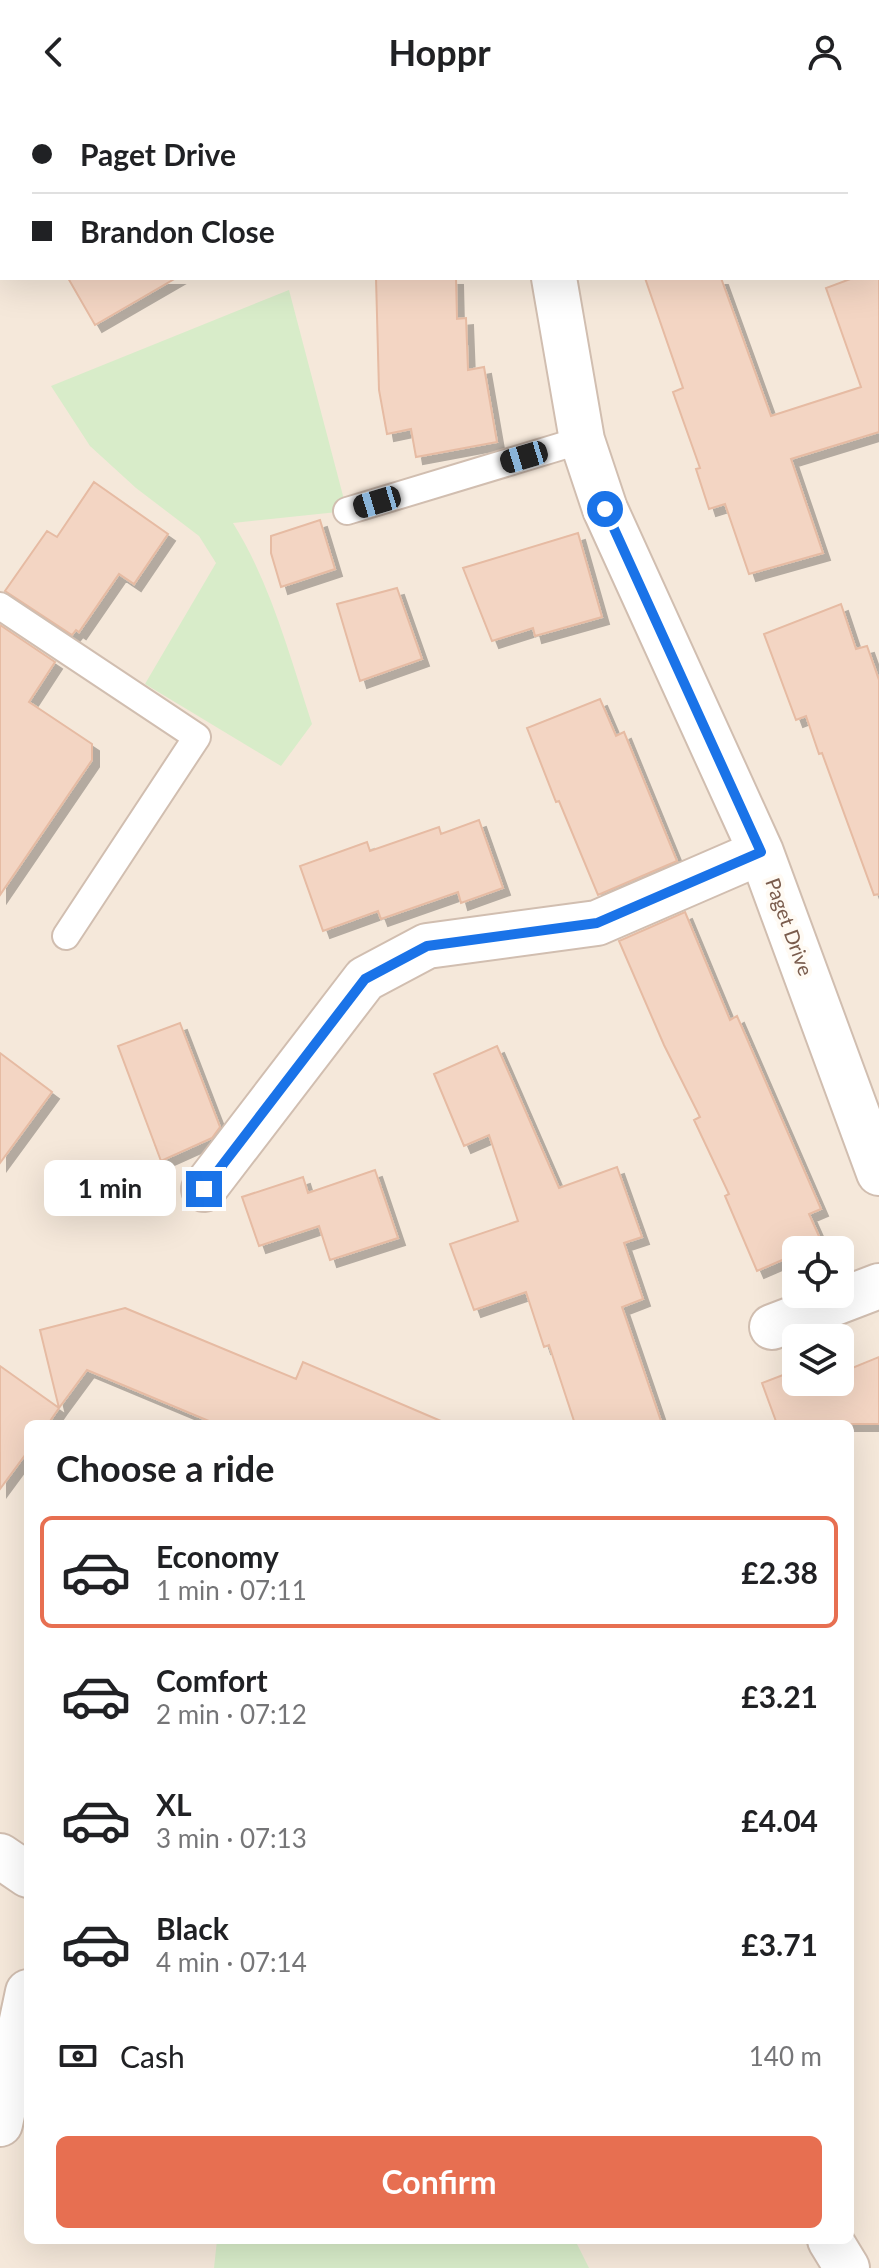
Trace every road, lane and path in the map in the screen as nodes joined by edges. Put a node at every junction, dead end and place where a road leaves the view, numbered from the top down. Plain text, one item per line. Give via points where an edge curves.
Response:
1 (554, 280) edge
2 (582, 440) junction
3 (347, 511) dead end
4 (0, 606) edge
5 (761, 852) junction
6 (66, 936) dead end
7 (879, 1173) edge
8 (204, 1189) dead end
9 (879, 1286) edge
10 (772, 1327) dead end
11 (0, 1856) edge
12 (24, 1872) edge
13 (24, 2011) edge
14 (0, 2124) edge
15 (832, 2244) edge
16 (847, 2268) edge

1 - 2 street, Paget Drive
2 - 3 lane
2 - 5 street, Paget Drive via 605,509
4 - 6 lane via 197,737
5 - 7 street, Paget Drive
5 - 8 street via 597,923 427,946 365,979
9 - 10 street
11 - 12 street
13 - 14 street
15 - 16 street

